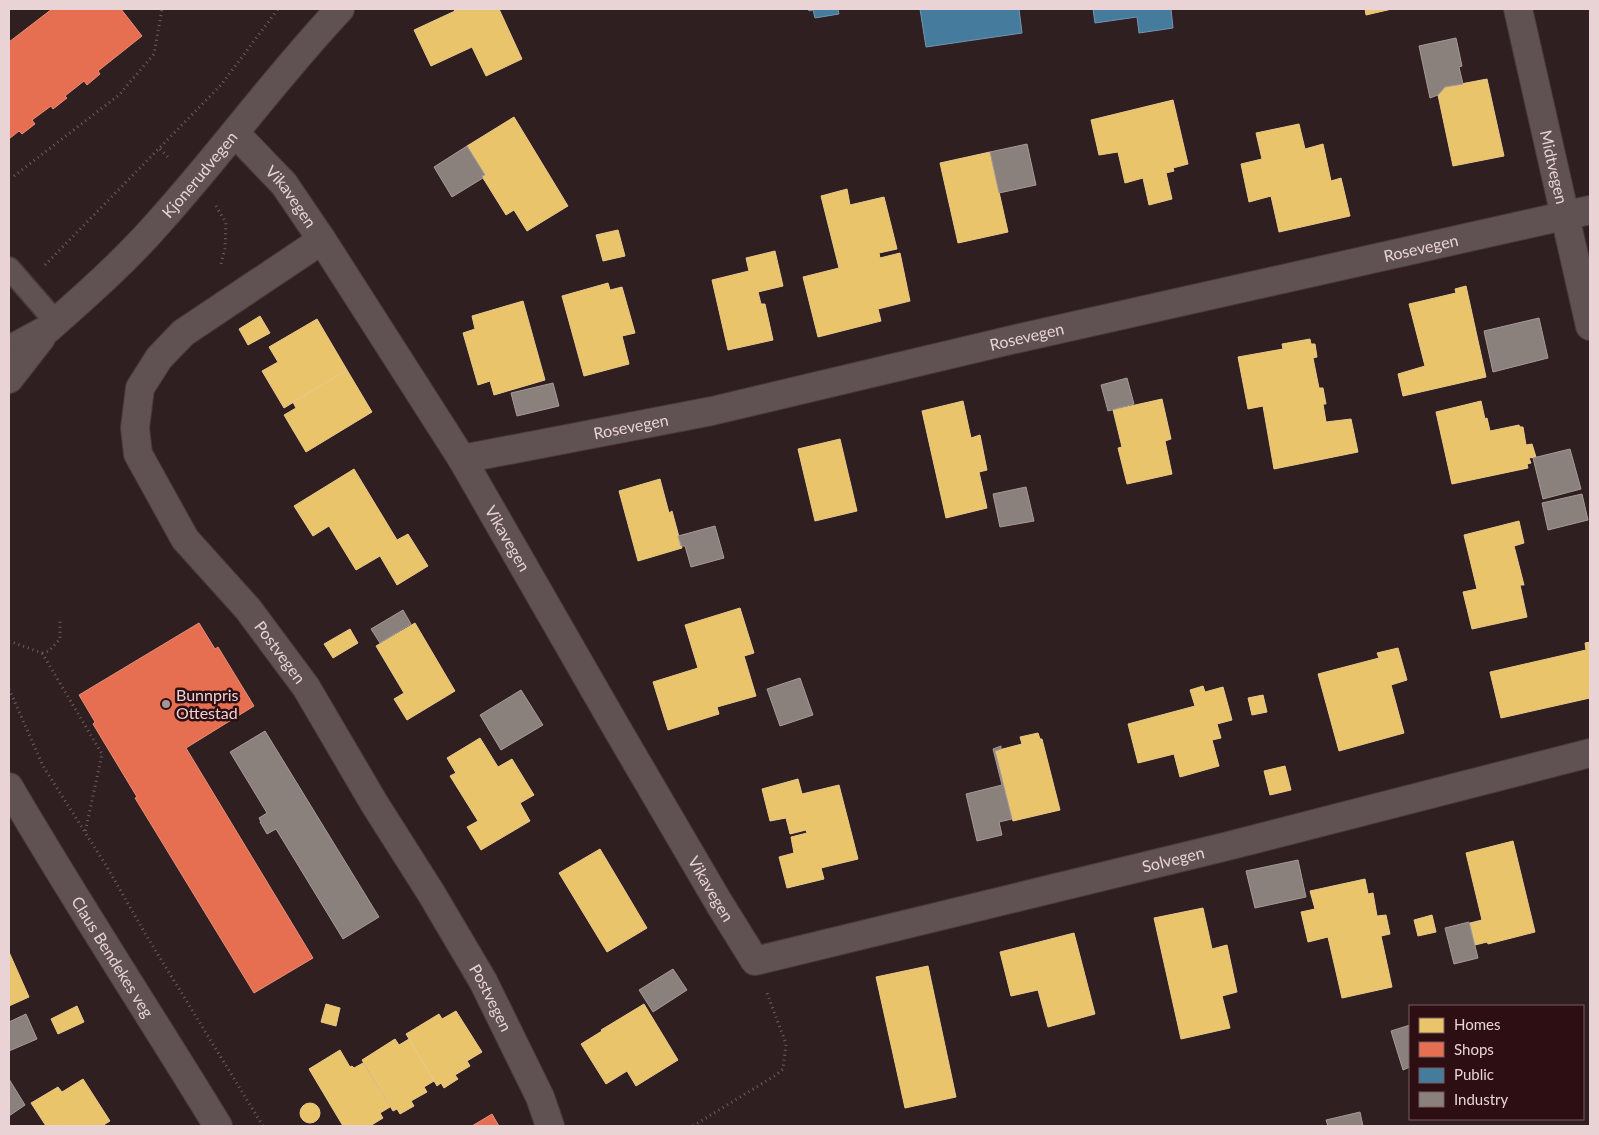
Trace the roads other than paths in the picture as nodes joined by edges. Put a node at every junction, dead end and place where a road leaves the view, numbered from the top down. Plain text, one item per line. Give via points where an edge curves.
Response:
1 (340, 9) edge
2 (1518, 9) edge
3 (236, 133) junction
4 (1578, 213) edge
5 (322, 240) junction
6 (9, 268) edge
7 (52, 326) junction
8 (1590, 326) edge
9 (9, 350) edge
10 (9, 379) edge
11 (462, 458) junction
12 (1590, 753) edge
13 (9, 787) edge
14 (755, 961) joint
15 (218, 1126) edge
16 (550, 1126) edge

1 - 3 street, Kjonerudvegen via 308,43
2 - 4 street, Midtvegen
3 - 5 street, Vikavegen via 284,184
3 - 7 street, Kjonerudvegen via 109,275
4 - 8 street, Midtvegen
4 - 11 street, Rosevegen via 1011,340 712,411
5 - 11 street, Vikavegen
5 - 16 street, Postvegen via 184,333 159,358 140,388 135,428 138,454 185,539 248,609 306,687 483,981 540,1097
6 - 7 lane
7 - 9 street, Kjonerudvegen
7 - 10 street, Kjonerudvegen
11 - 14 street, Vikavegen via 620,735
12 - 14 street, Solvegen
13 - 15 street, Claus Bendekes veg via 54,865

